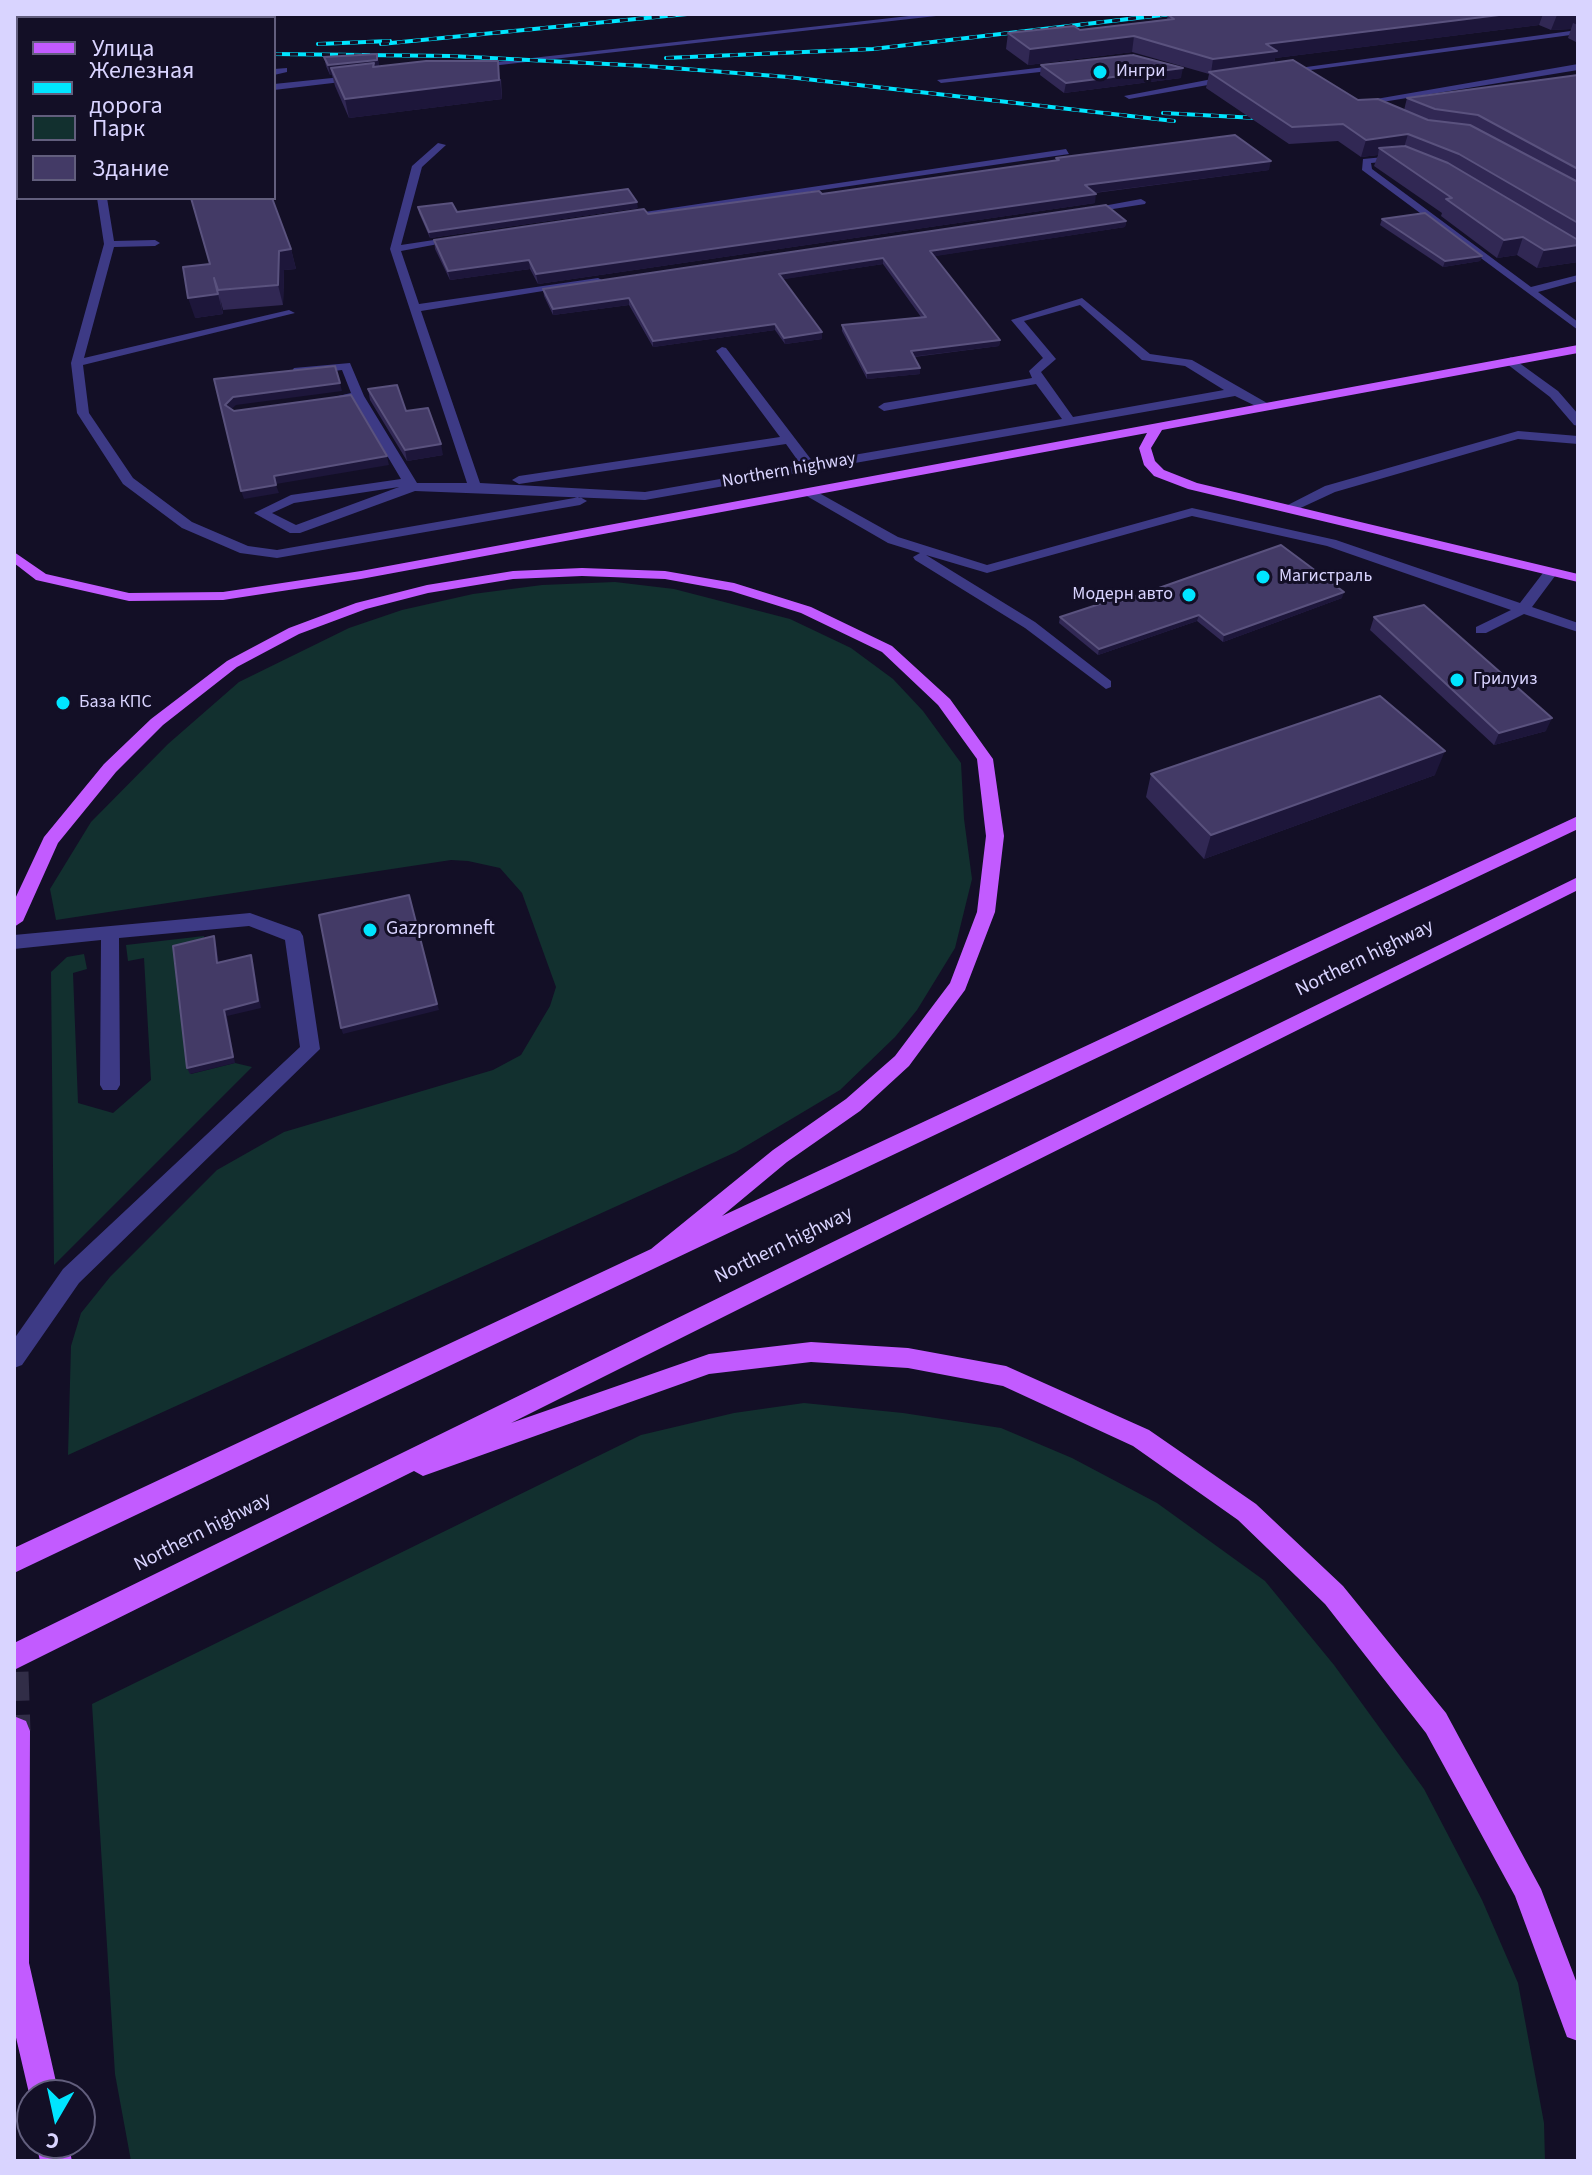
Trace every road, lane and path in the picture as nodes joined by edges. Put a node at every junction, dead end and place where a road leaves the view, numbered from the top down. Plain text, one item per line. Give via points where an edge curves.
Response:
1 (50, 14) edge
2 (950, 14) edge
3 (26, 16) edge
4 (1578, 32) edge
5 (1073, 65) edge
6 (461, 66) edge
7 (1578, 67) edge
8 (1185, 73) edge
9 (1272, 73) edge
10 (373, 76) edge
11 (1242, 77) edge
12 (941, 80) dead end
13 (1211, 81) junction
14 (276, 87) edge
15 (1129, 96) edge
16 (1380, 113) edge
17 (441, 145) dead end
18 (1066, 152) dead end
19 (1414, 162) edge
20 (102, 200) edge
21 (1141, 202) dead end
22 (1063, 213) edge
23 (613, 217) edge
24 (473, 237) edge
25 (155, 243) dead end
26 (109, 244) junction
27 (395, 249) junction
28 (1578, 278) edge
29 (605, 280) edge
30 (1532, 290) junction
31 (416, 308) junction
32 (289, 313) dead end
33 (1578, 327) edge
34 (1578, 349) edge
35 (722, 351) dead end
36 (1511, 361) junction
37 (77, 363) junction
38 (285, 373) edge
39 (1039, 380) junction
40 (1235, 392) junction
41 (358, 396) junction
42 (312, 402) edge
43 (884, 407) dead end
44 (1268, 407) junction
45 (1071, 422) junction
46 (1578, 422) edge
47 (1156, 429) junction
48 (787, 440) junction
49 (1578, 440) edge
50 (811, 469) junction
51 (411, 484) junction
52 (475, 487) junction
53 (810, 492) junction
54 (645, 496) junction
55 (1289, 508) junction
56 (656, 520) junction
57 (893, 540) junction
58 (14, 556) edge
59 (1551, 572) junction
60 (1578, 578) edge
61 (1522, 610) junction
62 (1578, 628) edge
63 (1481, 630) dead end
64 (1106, 684) dead end
65 (1578, 822) edge
66 (1578, 883) edge
67 (14, 921) edge
68 (110, 931) junction
69 (14, 942) edge
70 (110, 1085) dead end
71 (653, 1261) junction
72 (14, 1358) edge
73 (336, 1496) junction
74 (14, 1561) edge
75 (14, 1657) edge
76 (16, 1731) dead end
77 (15, 1973) edge
78 (1578, 2026) edge
79 (39, 2079) edge

1 - 3 main road
2 - 6 lane
4 - 9 lane
5 - 12 lane
7 - 16 lane via 1358,103
8 - 13 lane
10 - 14 lane
11 - 13 lane
13 - 15 lane
17 - 27 lane via 417,166
18 - 23 lane
19 - 30 lane via 1402,157 1366,161 1367,170
20 - 26 lane
21 - 22 lane
24 - 27 lane
25 - 26 lane
26 - 37 lane
27 - 31 lane
28 - 30 lane
29 - 31 lane
30 - 33 lane
31 - 52 lane
32 - 37 lane
34 - 36 main road, Northern highway
35 - 48 lane
36 - 44 main road, Northern highway
36 - 46 lane via 1554,394
37 - 54 lane via 83,413 128,481 187,525 245,550 277,554 587,500
38 - 41 lane via 346,366
39 - 40 lane via 1035,371 1050,359 1017,320 1082,301 1146,357 1188,363
39 - 43 lane
39 - 45 lane
40 - 44 lane
40 - 45 lane
41 - 42 lane
41 - 51 lane
44 - 47 main road, Northern highway
45 - 50 lane
47 - 53 main road, Northern highway
47 - 55 main road via 1145,448 1159,473
48 - 50 lane
48 - 52 lane
49 - 55 lane via 1518,435 1330,489
50 - 54 lane
51 - 51 lane via 291,499 261,513 295,530
51 - 52 lane
52 - 54 lane
53 - 56 main road, Northern highway
53 - 57 lane
54 - 56 lane
55 - 59 main road
56 - 58 main road, Northern highway via 223,596 141,598 85,589 41,577
57 - 61 lane via 987,569 1192,512 1331,543
57 - 64 lane via 1030,625
59 - 60 main road
59 - 61 lane
61 - 62 lane
61 - 63 lane
65 - 71 main road, Northern highway
66 - 73 main road, Northern highway
67 - 71 main road via 50,841 110,768 157,722 232,664 294,631 361,606 513,575 665,575 734,587 806,610 887,649 944,702 985,759 995,836 986,912 958,985 902,1061
68 - 69 lane
68 - 70 lane
68 - 72 lane via 250,919 294,936 310,1049 71,1276
71 - 74 main road, Northern highway
73 - 75 main road, Northern highway
73 - 78 main road via 709,1364 811,1352 908,1358 1006,1376 1141,1438 1247,1512 1334,1595 1436,1723 1527,1889
76 - 77 main road
77 - 79 main road

